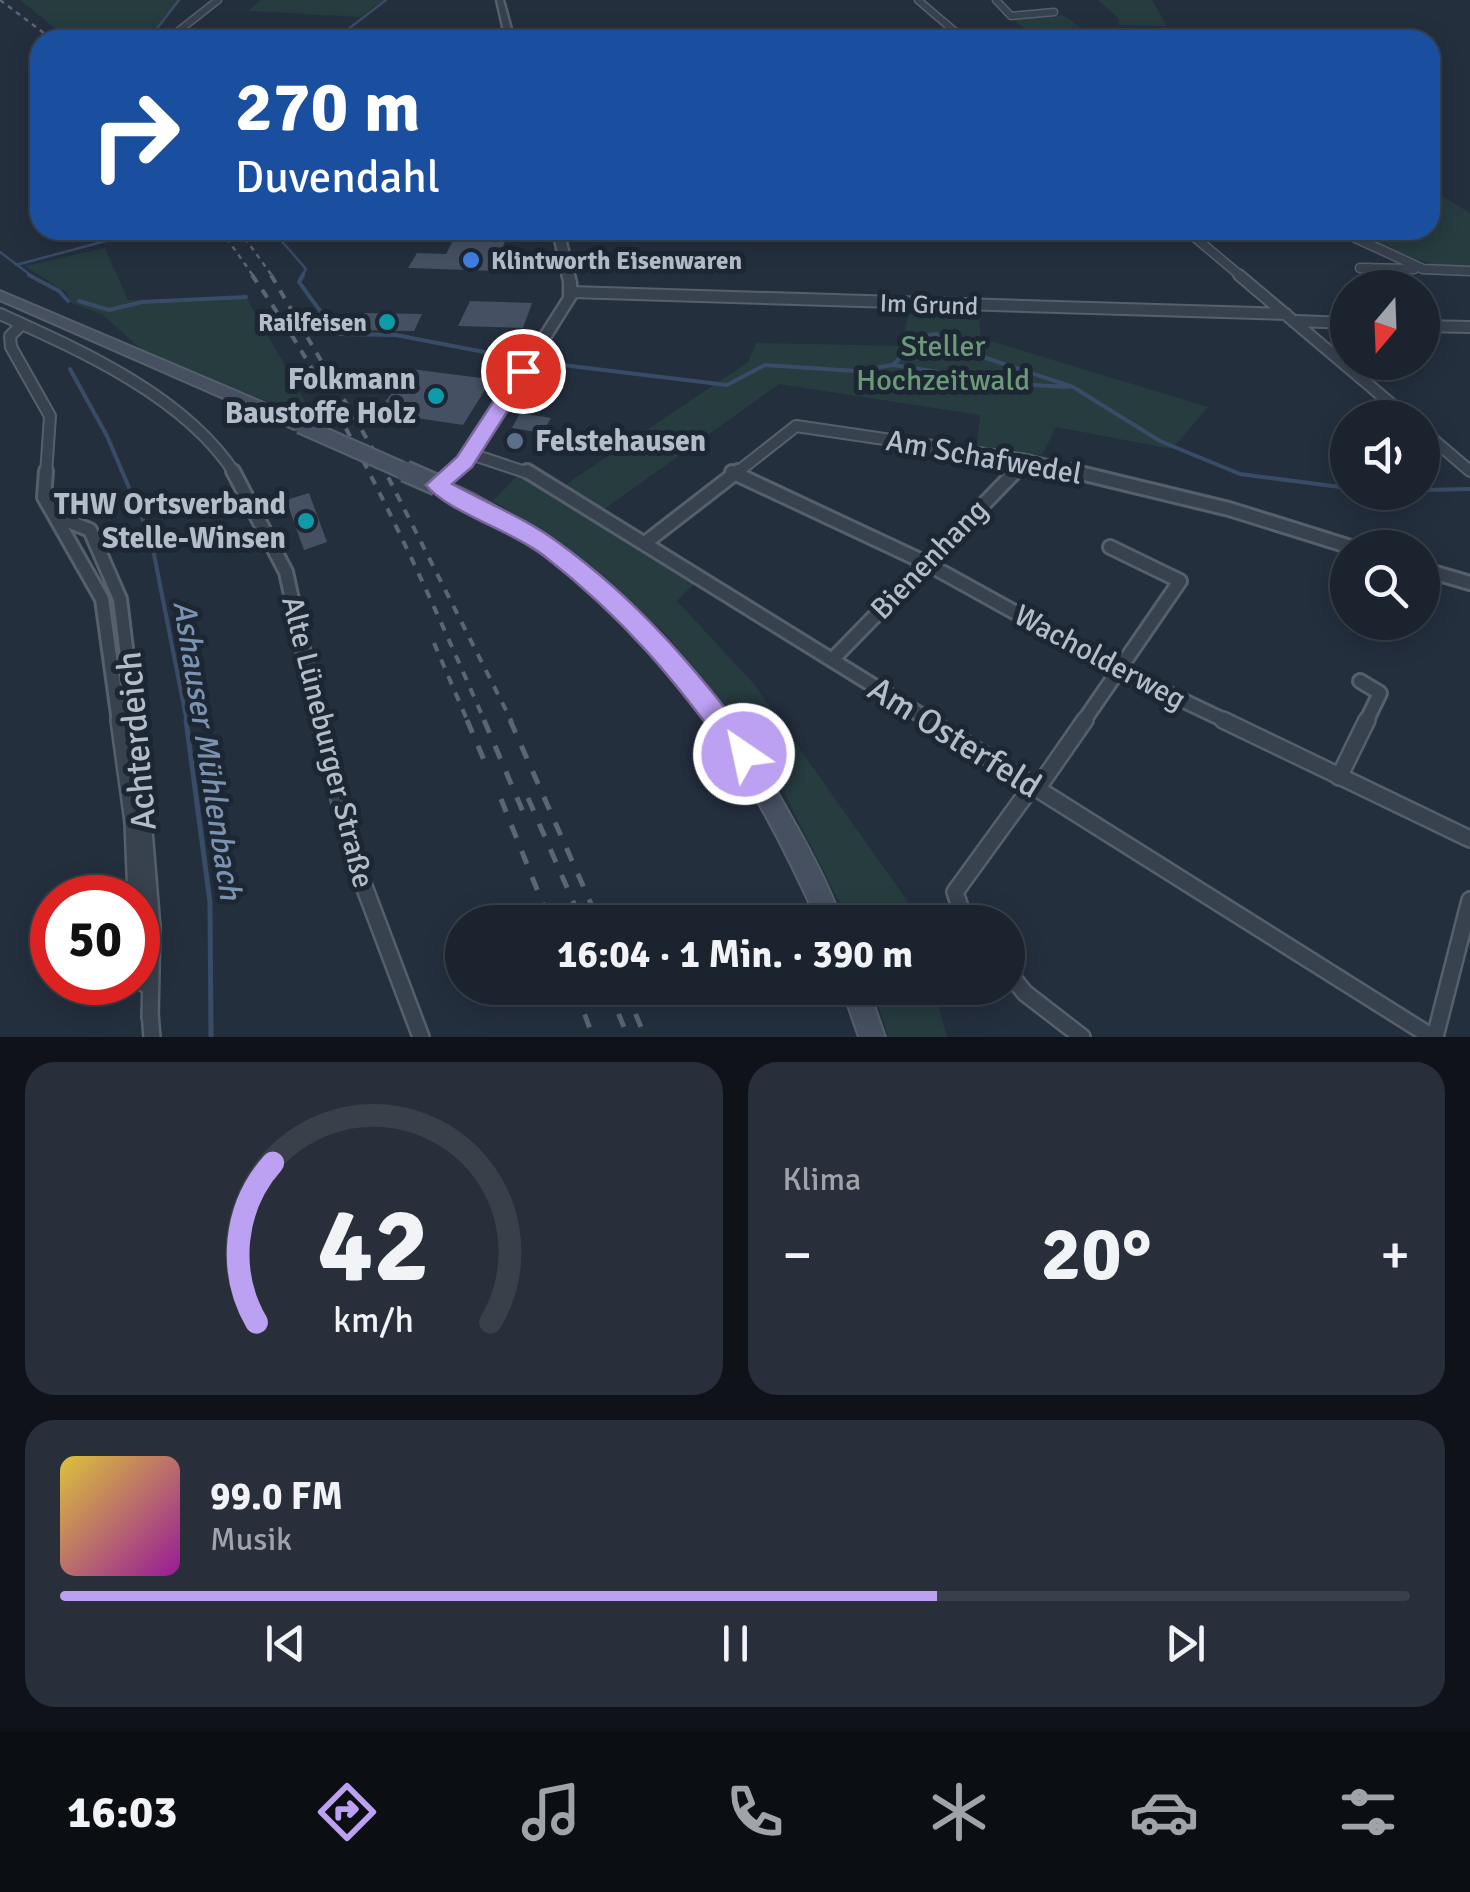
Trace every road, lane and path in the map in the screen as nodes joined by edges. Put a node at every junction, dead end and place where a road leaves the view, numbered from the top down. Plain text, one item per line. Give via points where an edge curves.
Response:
1 (218, 0) edge
2 (500, 0) edge
3 (918, 0) edge
4 (996, 0) edge
5 (1054, 12) dead end
6 (179, 30) edge
7 (508, 30) edge
8 (953, 30) edge
9 (560, 240) edge
10 (1198, 240) edge
11 (1359, 240) edge
12 (1367, 270) edge
13 (1423, 270) joint
14 (1440, 270) edge
15 (1470, 271) edge
16 (571, 292) junction
17 (0, 295) edge
18 (0, 314) edge
19 (1286, 314) junction
20 (1295, 321) junction
21 (1330, 322) edge
22 (22, 324) junction
23 (1440, 326) edge
24 (1470, 327) edge
25 (1387, 400) edge
26 (1440, 445) edge
27 (471, 454) junction
28 (1027, 460) junction
29 (1470, 471) edge
30 (732, 472) junction
31 (437, 485) junction
32 (44, 497) junction
33 (1330, 541) edge
34 (646, 543) junction
35 (1110, 547) dead end
36 (924, 562) junction
37 (1440, 574) edge
38 (1470, 583) edge
39 (832, 660) junction
40 (1119, 670) junction
41 (1360, 681) dead end
42 (1338, 777) junction
43 (1034, 787) junction
44 (1470, 838) edge
45 (135, 875) edge
46 (1470, 900) edge
47 (822, 905) edge
48 (960, 905) edge
49 (1025, 993) edge
50 (148, 1005) edge
51 (861, 1005) edge
52 (150, 1018) junction
53 (152, 1037) edge
54 (421, 1037) edge
55 (872, 1037) edge
56 (1082, 1037) edge
57 (1434, 1037) edge

1 - 6 street
2 - 7 street
3 - 8 street
4 - 5 street via 1010,16
9 - 16 street
10 - 19 street
11 - 13 street
12 - 13 street
14 - 15 street
16 - 19 street, Im Grund
16 - 27 street
17 - 31 main road, bridge
18 - 22 street
19 - 20 street
20 - 21 street
20 - 25 street
22 - 32 street via 10,336 10,347 50,416
22 - 54 street, Alte Lüneburger Straße via 88,354 182,417 221,452 244,487 286,572 356,865
23 - 24 street
26 - 29 street
27 - 31 street
27 - 34 street, Am Osterfeld via 534,473
28 - 30 street, Am Schafwedel via 796,426
28 - 33 street, Am Schafwedel
28 - 36 street, Bienenhang
30 - 34 street, Am Schafwedel
30 - 36 street, Wacholderweg
31 - 47 main road via 548,546 678,665 761,781
32 - 45 street, Achterdeich via 102,600 134,822
32 - 52 street, Achterdeich via 70,522 90,530 120,599 152,927
34 - 39 street, Am Osterfeld
35 - 40 street via 1180,581
36 - 39 street, Bienenhang
36 - 40 street, Wacholderweg
37 - 38 street
39 - 43 street, Am Osterfeld
40 - 42 street, Wacholderweg
40 - 43 street
41 - 42 street via 1380,692
42 - 44 street, Wacholderweg
43 - 48 street via 956,892
43 - 57 street, Am Osterfeld
46 - 57 street
49 - 56 street
50 - 52 street, Achterdeich
51 - 55 main road
52 - 53 street, Achterdeich

